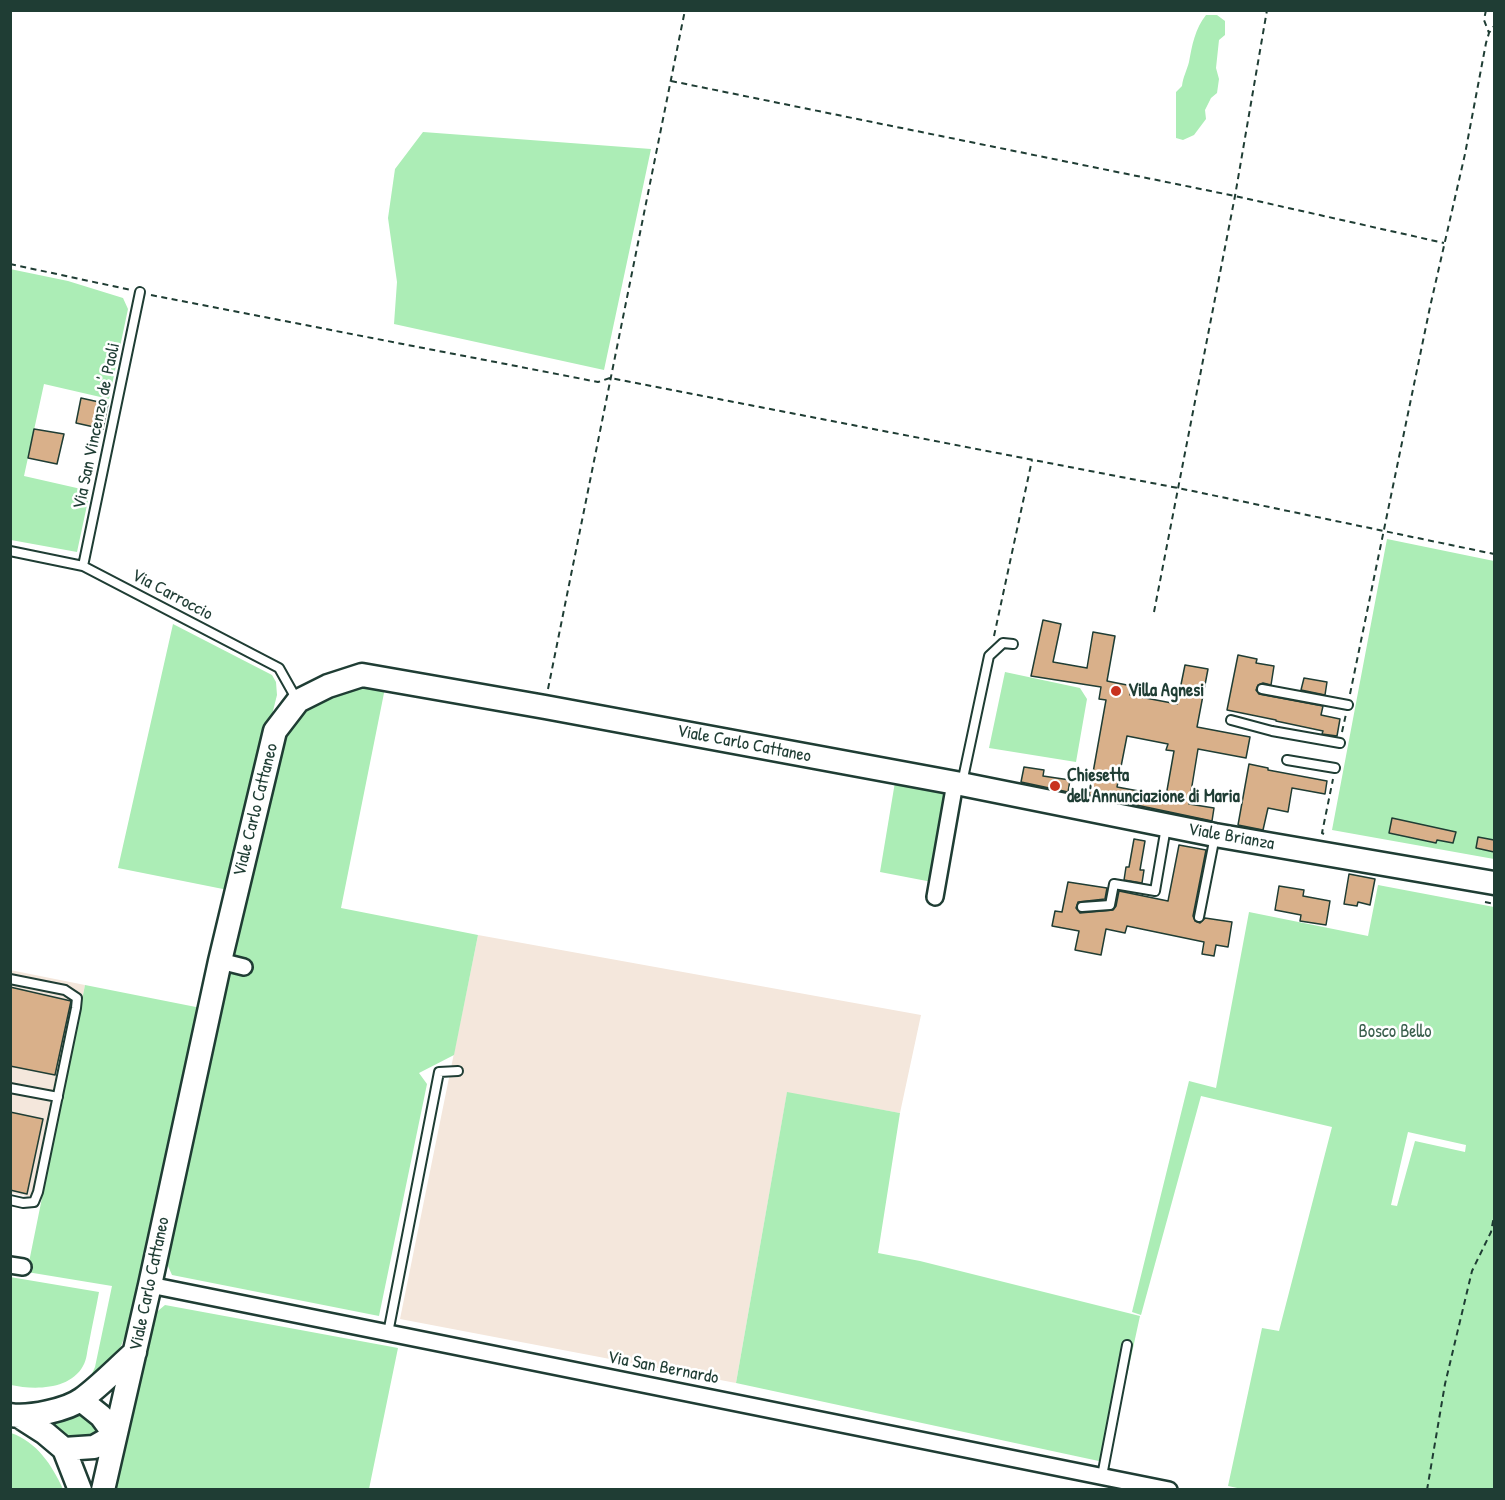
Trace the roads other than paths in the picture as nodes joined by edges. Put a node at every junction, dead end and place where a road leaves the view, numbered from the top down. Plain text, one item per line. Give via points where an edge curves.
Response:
1 (140, 292) road end
2 (10, 551) edge
3 (83, 566) junction
4 (1013, 644) dead end
5 (1262, 688) dead end
6 (298, 701) junction
7 (1348, 705) road end
8 (1231, 720) dead end
9 (1340, 743) road end
10 (1287, 760) dead end
11 (1335, 768) road end
12 (962, 784) junction
13 (1167, 826) junction
14 (1215, 835) junction
15 (1488, 892) edge
16 (935, 897) dead end
17 (1082, 907) dead end
18 (1199, 917) dead end
19 (220, 961) junction
20 (244, 967) dead end
21 (10, 979) edge
22 (458, 1071) dead end
23 (10, 1088) edge
24 (58, 1097) junction
25 (10, 1200) edge
26 (150, 1285) junction
27 (388, 1333) junction
28 (1127, 1345) dead end
29 (135, 1352) junction
30 (81, 1400) junction
31 (15, 1416) edge
32 (115, 1435) junction
33 (64, 1449) junction
34 (1102, 1476) junction
35 (80, 1490) edge
36 (103, 1490) edge
37 (1169, 1490) edge

1 - 3 lane, Via San Vincenzo de' Paoli
2 - 3 lane, Via Carroccio
3 - 6 lane, Via Carroccio via 279,668
4 - 12 lane via 1004,644 990,656
5 - 7 lane
6 - 12 street, Viale Carlo Cattaneo via 362,675
6 - 19 street, Viale Carlo Cattaneo via 275,731
8 - 9 lane
10 - 11 lane
12 - 13 street, Viale Brianza
12 - 16 street
13 - 14 street, Viale Brianza
13 - 17 lane via 1155,891 1114,884 1110,905
14 - 15 street, Viale Brianza via 1333,854
14 - 18 lane
19 - 20 street
19 - 26 street, Viale Carlo Cattaneo
21 - 24 lane via 65,990 77,998
22 - 27 lane via 439,1072
23 - 24 lane
24 - 25 lane via 34,1202
26 - 27 street, Via San Bernardo
26 - 29 street, Viale Carlo Cattaneo
27 - 34 street, Via San Bernardo
28 - 34 lane
29 - 30 street
29 - 32 street, Viale Carlo Cattaneo
30 - 31 street via 52,1412
30 - 32 street via 101,1416
31 - 33 street
32 - 33 street via 94,1447
32 - 36 street, Viale Carlo Cattaneo
33 - 35 street
34 - 37 street, Via San Bernardo

